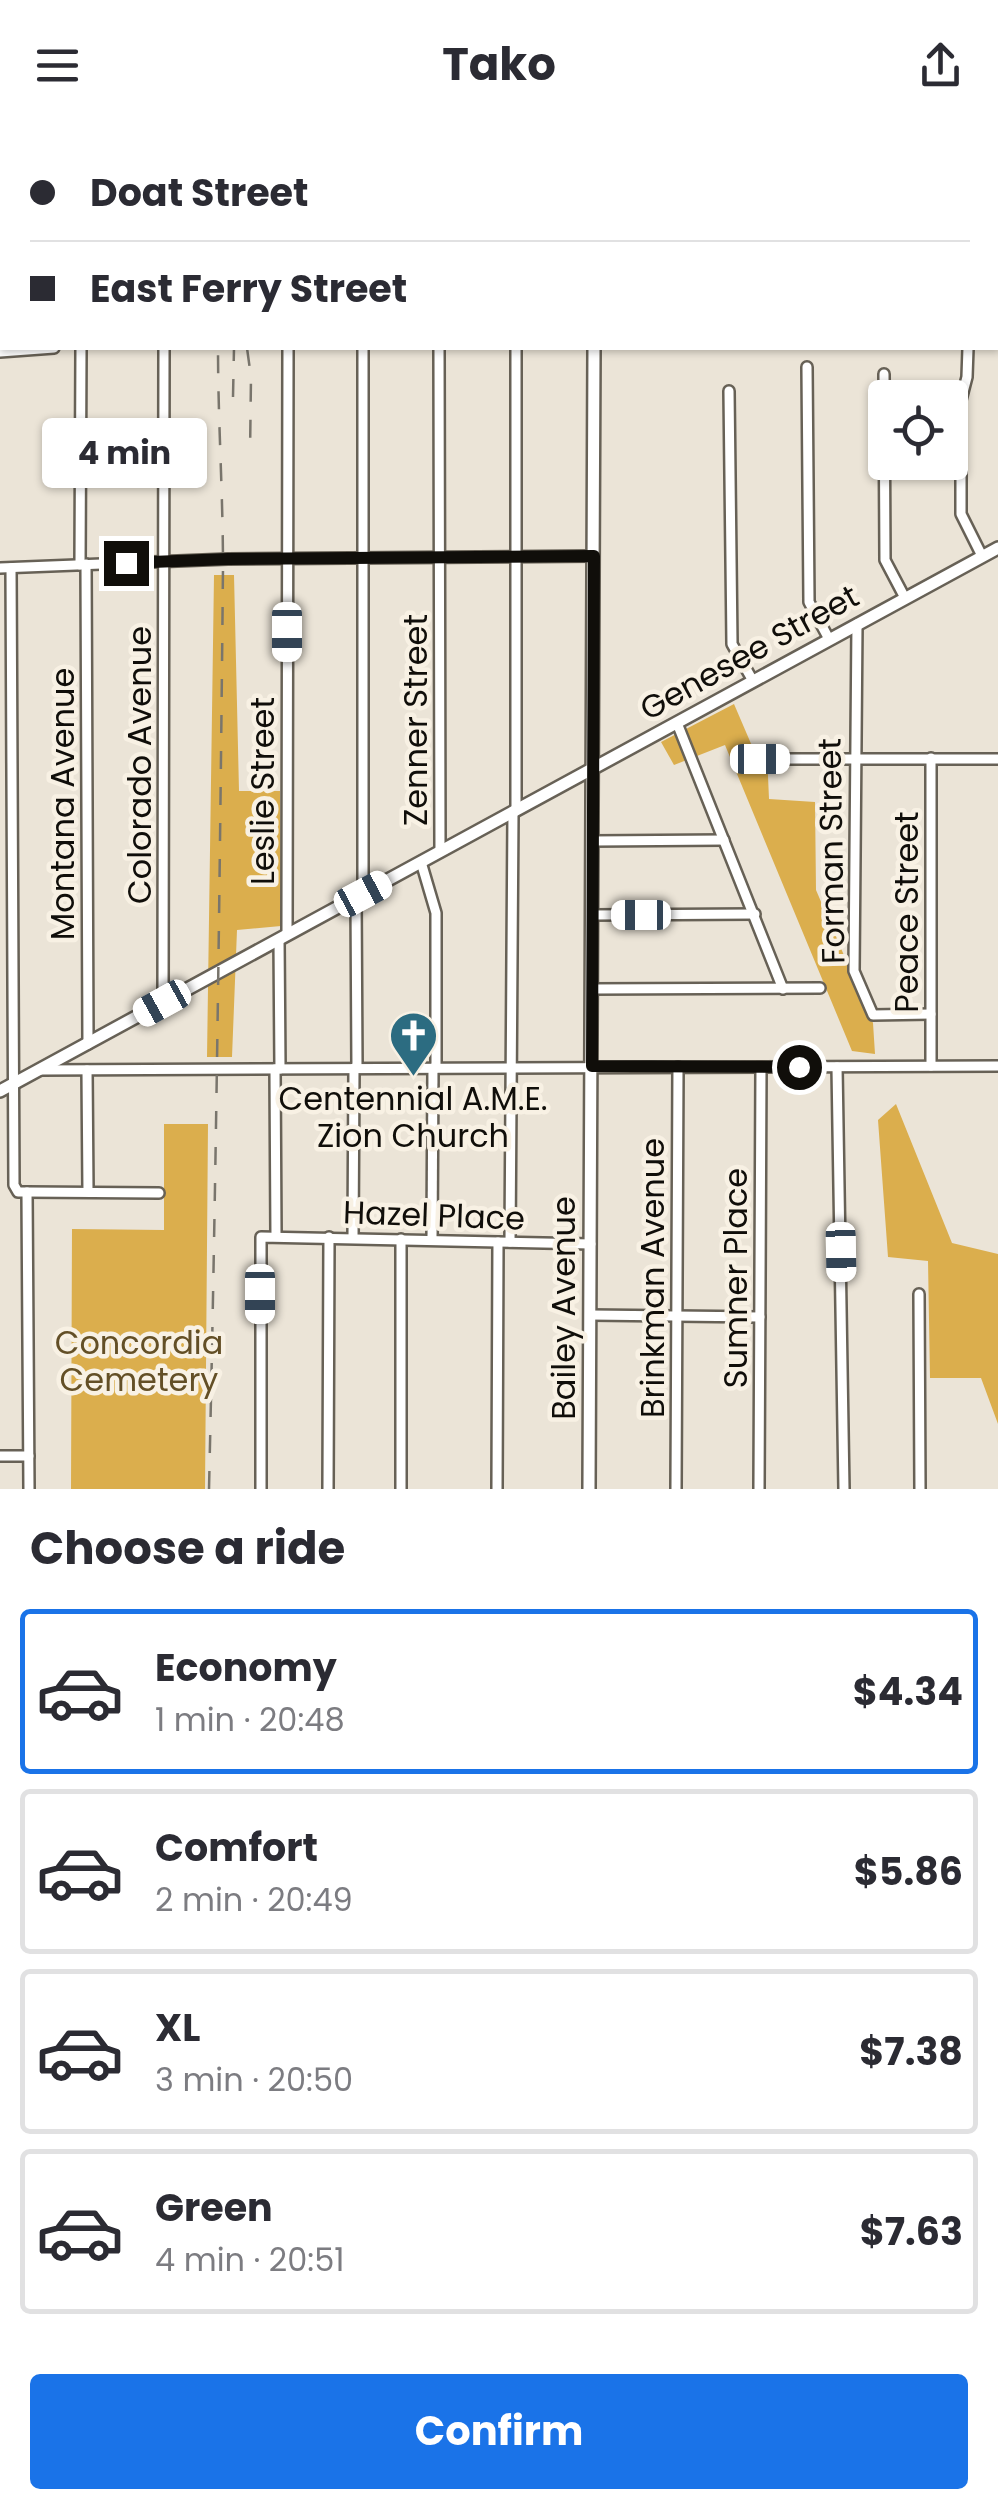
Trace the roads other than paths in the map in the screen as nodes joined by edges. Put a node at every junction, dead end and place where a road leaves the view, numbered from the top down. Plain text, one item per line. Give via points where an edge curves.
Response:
1 (27, 350) edge
2 (82, 350) edge
3 (164, 350) edge
4 (288, 350) edge
5 (363, 350) edge
6 (439, 350) edge
7 (516, 350) edge
8 (594, 350) edge
9 (968, 350) edge
10 (0, 352) edge
11 (807, 367) dead end
12 (884, 374) dead end
13 (729, 391) dead end
14 (998, 548) edge
15 (594, 556) junction
16 (982, 556) junction
17 (439, 557) junction
18 (516, 557) junction
19 (287, 558) junction
20 (363, 558) junction
21 (166, 561) junction
22 (83, 565) junction
23 (6, 568) edge
24 (905, 598) junction
25 (857, 624) junction
26 (830, 640) junction
27 (753, 681) junction
28 (676, 723) junction
29 (854, 758) junction
30 (931, 758) junction
31 (998, 758) edge
32 (760, 759) dead end
33 (593, 768) junction
34 (514, 811) junction
35 (724, 840) junction
36 (593, 841) junction
37 (440, 852) junction
38 (422, 862) junction
39 (359, 896) junction
40 (755, 914) junction
41 (592, 916) junction
42 (283, 937) junction
43 (783, 988) junction
44 (820, 988) dead end
45 (592, 989) junction
46 (162, 1003) junction
47 (931, 1014) junction
48 (88, 1044) junction
49 (592, 1066) junction
50 (931, 1066) junction
51 (998, 1066) edge
52 (678, 1067) junction
53 (761, 1067) junction
54 (837, 1067) junction
55 (277, 1068) junction
56 (356, 1068) junction
57 (434, 1068) junction
58 (512, 1068) junction
59 (40, 1070) junction
60 (87, 1070) junction
61 (14, 1084) junction
62 (0, 1092) edge
63 (27, 1192) junction
64 (88, 1192) junction
65 (159, 1193) dead end
66 (276, 1236) junction
67 (328, 1237) junction
68 (353, 1238) junction
69 (401, 1239) junction
70 (432, 1240) junction
71 (498, 1242) junction
72 (510, 1242) junction
73 (591, 1244) junction
74 (919, 1294) dead end
75 (590, 1315) junction
76 (677, 1316) junction
77 (760, 1317) junction
78 (0, 1456) edge
79 (29, 1456) junction
80 (29, 1489) edge
81 (261, 1489) edge
82 (328, 1489) edge
83 (401, 1489) edge
84 (497, 1489) edge
85 (590, 1489) edge
86 (676, 1489) edge
87 (758, 1489) edge
88 (844, 1489) edge
89 (920, 1489) edge

1 - 10 street
2 - 22 street, Montana Avenue
3 - 21 street, Colorado Avenue
4 - 19 street, Leslie Street
5 - 20 street
6 - 17 street, Zenner Street
7 - 18 street
8 - 15 main road, Bailey Avenue
9 - 16 street via 961,514
11 - 26 street via 809,602
12 - 24 street via 886,560
13 - 27 street via 732,644
14 - 16 main road, Genesee Street
15 - 18 street
15 - 33 main road, Bailey Avenue
16 - 24 main road, Genesee Street
17 - 18 street
17 - 20 street
17 - 37 street, Zenner Street
18 - 34 street
19 - 20 street
19 - 21 street
19 - 42 street, Leslie Street
20 - 39 street
21 - 22 street
21 - 46 street, Colorado Avenue
22 - 23 street
22 - 48 street, Montana Avenue
23 - 61 street
24 - 25 main road, Genesee Street
25 - 26 main road, Genesee Street
25 - 29 street, Forman Street
26 - 27 main road, Genesee Street
27 - 28 main road, Genesee Street
28 - 33 main road, Genesee Street
28 - 35 street
29 - 30 street
29 - 32 street
29 - 47 street, Forman Street via 854,971 873,1015
30 - 31 street
30 - 47 street, Peace Street
33 - 34 main road, Genesee Street
33 - 36 main road, Bailey Avenue
34 - 37 main road, Genesee Street
34 - 58 street
35 - 36 street
35 - 40 street
36 - 41 main road, Bailey Avenue
37 - 38 main road, Genesee Street
38 - 39 main road, Genesee Street
38 - 57 street via 436,913
39 - 42 main road, Genesee Street
39 - 56 street
40 - 41 street
40 - 43 street
41 - 45 main road, Bailey Avenue
42 - 46 main road, Genesee Street
42 - 55 street, Leslie Street
43 - 44 street
43 - 45 street
45 - 49 main road, Bailey Avenue
46 - 48 main road, Genesee Street
47 - 50 street, Peace Street
48 - 59 main road, Genesee Street
49 - 52 street
49 - 58 street
49 - 73 main road, Bailey Avenue
50 - 51 street
50 - 54 street
52 - 53 street
52 - 76 street, Brinkman Avenue
53 - 54 street
53 - 77 street, Sumner Place
54 - 88 street
55 - 56 street
55 - 60 street
55 - 66 street, Leslie Street
56 - 57 street
56 - 68 street
57 - 58 street
57 - 70 street
58 - 72 street
59 - 60 street
59 - 61 main road, Genesee Street
60 - 64 street
61 - 62 main road, Genesee Street
61 - 63 street via 14,1188
63 - 64 street
63 - 79 street
64 - 65 street
66 - 67 street, Hazel Place
66 - 81 street via 259,1242
67 - 68 street, Hazel Place
67 - 82 street
68 - 69 street, Hazel Place
69 - 70 street, Hazel Place
69 - 83 street
70 - 71 street, Hazel Place
71 - 72 street, Hazel Place
71 - 84 street
72 - 73 street, Hazel Place
73 - 75 main road, Bailey Avenue
74 - 89 street
75 - 76 street
75 - 85 main road, Bailey Avenue
76 - 77 street
76 - 86 street, Brinkman Avenue
77 - 87 street, Sumner Place
78 - 79 street
79 - 80 street

